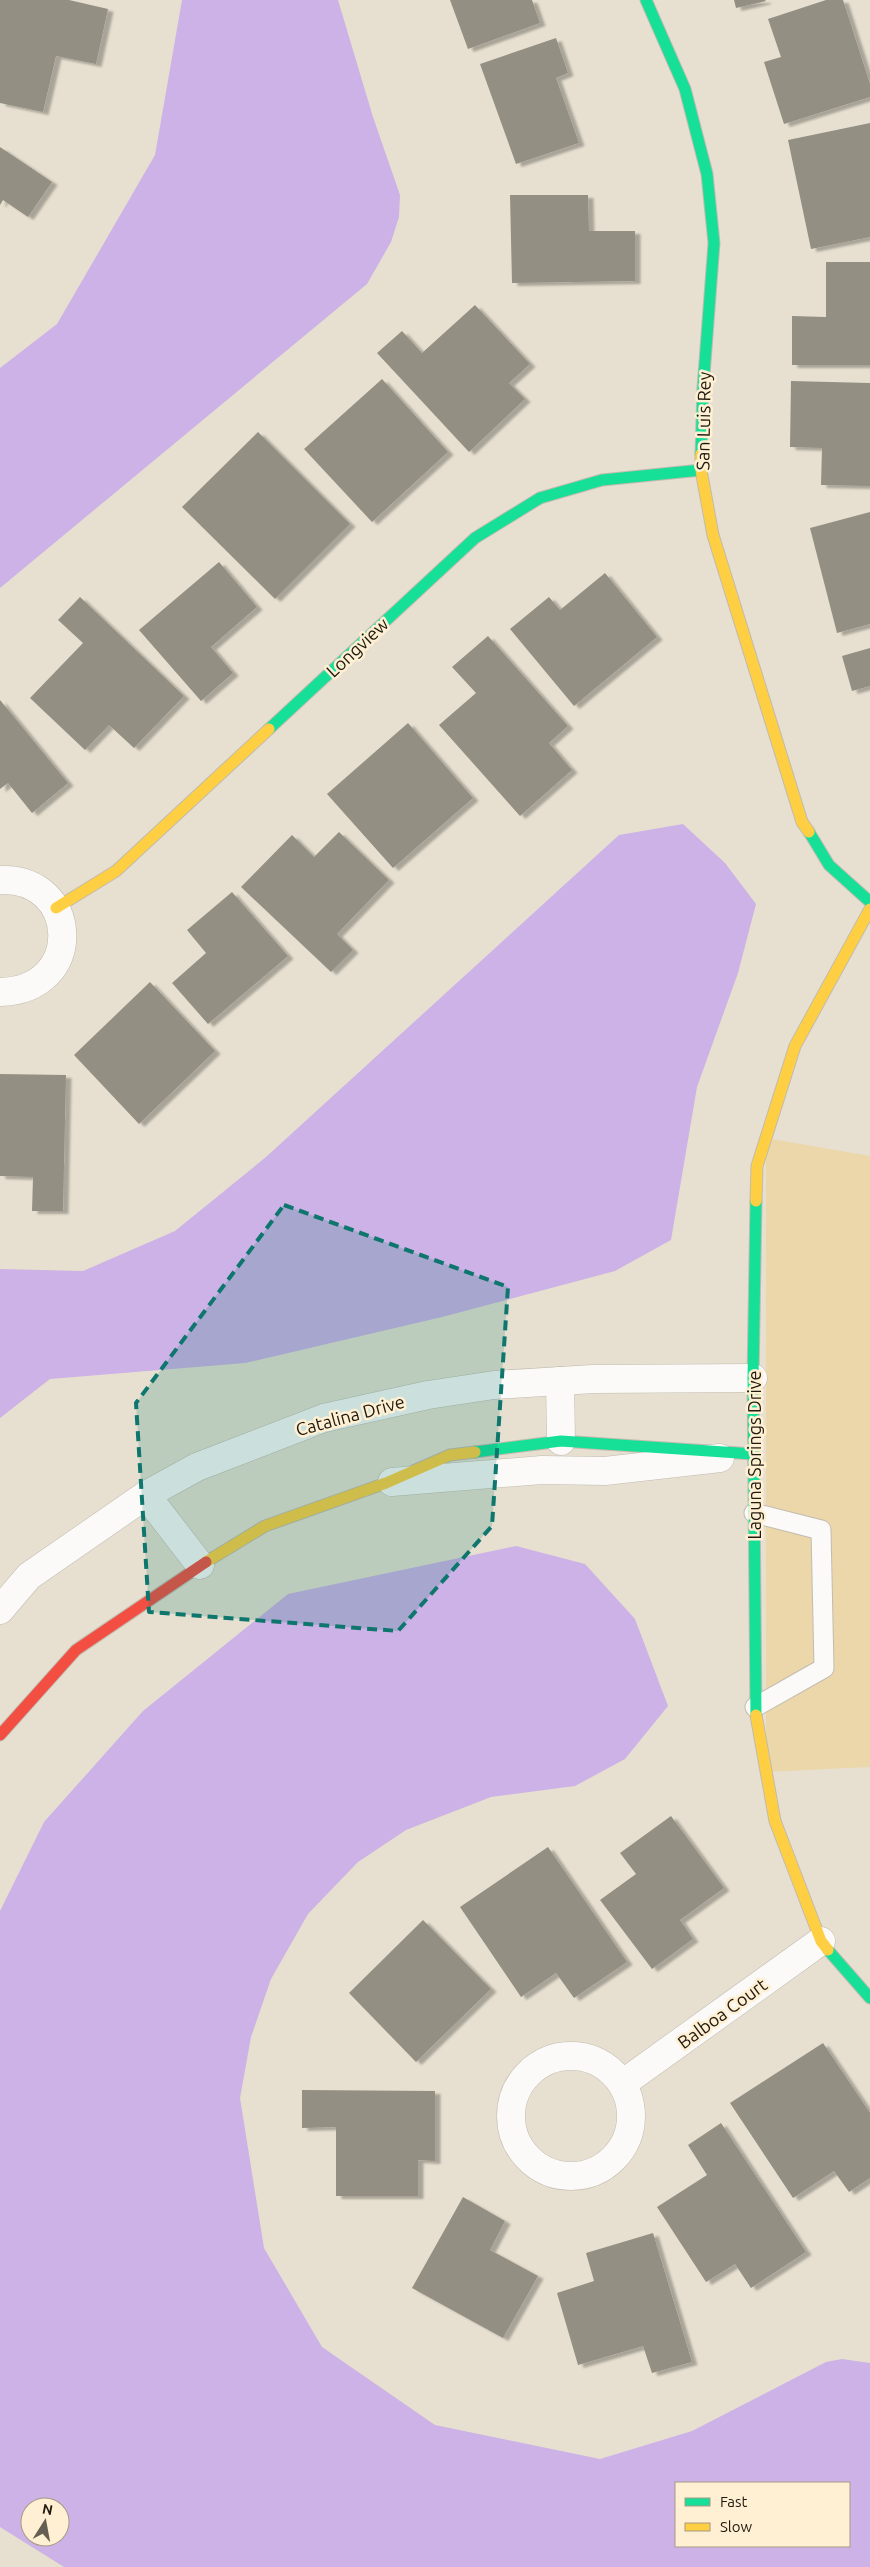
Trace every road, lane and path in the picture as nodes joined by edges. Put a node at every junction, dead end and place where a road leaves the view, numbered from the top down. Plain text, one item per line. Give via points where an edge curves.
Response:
1 (646, 0) edge
2 (701, 470) junction
3 (0, 880) edge
4 (870, 902) edge
5 (56, 908) junction
6 (870, 909) edge
7 (0, 992) edge
8 (753, 1378) junction
9 (560, 1381) junction
10 (561, 1441) junction
11 (753, 1454) junction
12 (386, 1482) junction
13 (146, 1495) junction
14 (754, 1513) junction
15 (200, 1565) junction
16 (0, 1610) edge
17 (755, 1707) junction
18 (0, 1735) edge
19 (821, 1941) junction
20 (870, 1998) edge
21 (622, 2084) junction

1 - 2 street, San Luis Rey via 685,89 707,174 714,243 703,388
2 - 4 street, San Luis Rey via 713,535 802,822 828,865
2 - 5 street, Longview via 602,480 540,498 475,538 116,872
3 - 5 street via 12,879 30,884
5 - 7 street via 62,926 58,960 33,986 16,992
6 - 8 street, Laguna Springs Drive via 795,1046 757,1166
8 - 9 street, Catalina Drive
8 - 11 street, Laguna Springs Drive
9 - 10 street
9 - 13 street, Catalina Drive via 494,1385 428,1395 324,1418 197,1467
10 - 11 street
10 - 12 street via 450,1455
11 - 12 street via 604,1471 542,1470
11 - 14 street, Laguna Springs Drive
12 - 15 street via 265,1526
13 - 15 street
13 - 16 street, Catalina Drive via 30,1576
14 - 17 street, Laguna Springs Drive
14 - 17 lane via 821,1530 824,1668
15 - 18 street via 76,1650
17 - 19 street, Laguna Springs Drive via 775,1820
19 - 20 street, Laguna Springs Drive
19 - 21 street, Balboa Court
21 - 21 street via 606,2067 584,2057 560,2056 539,2065 521,2081 512,2103 511,2126 519,2148 536,2165 558,2175 581,2175 603,2167 621,2151 630,2129 631,2106

